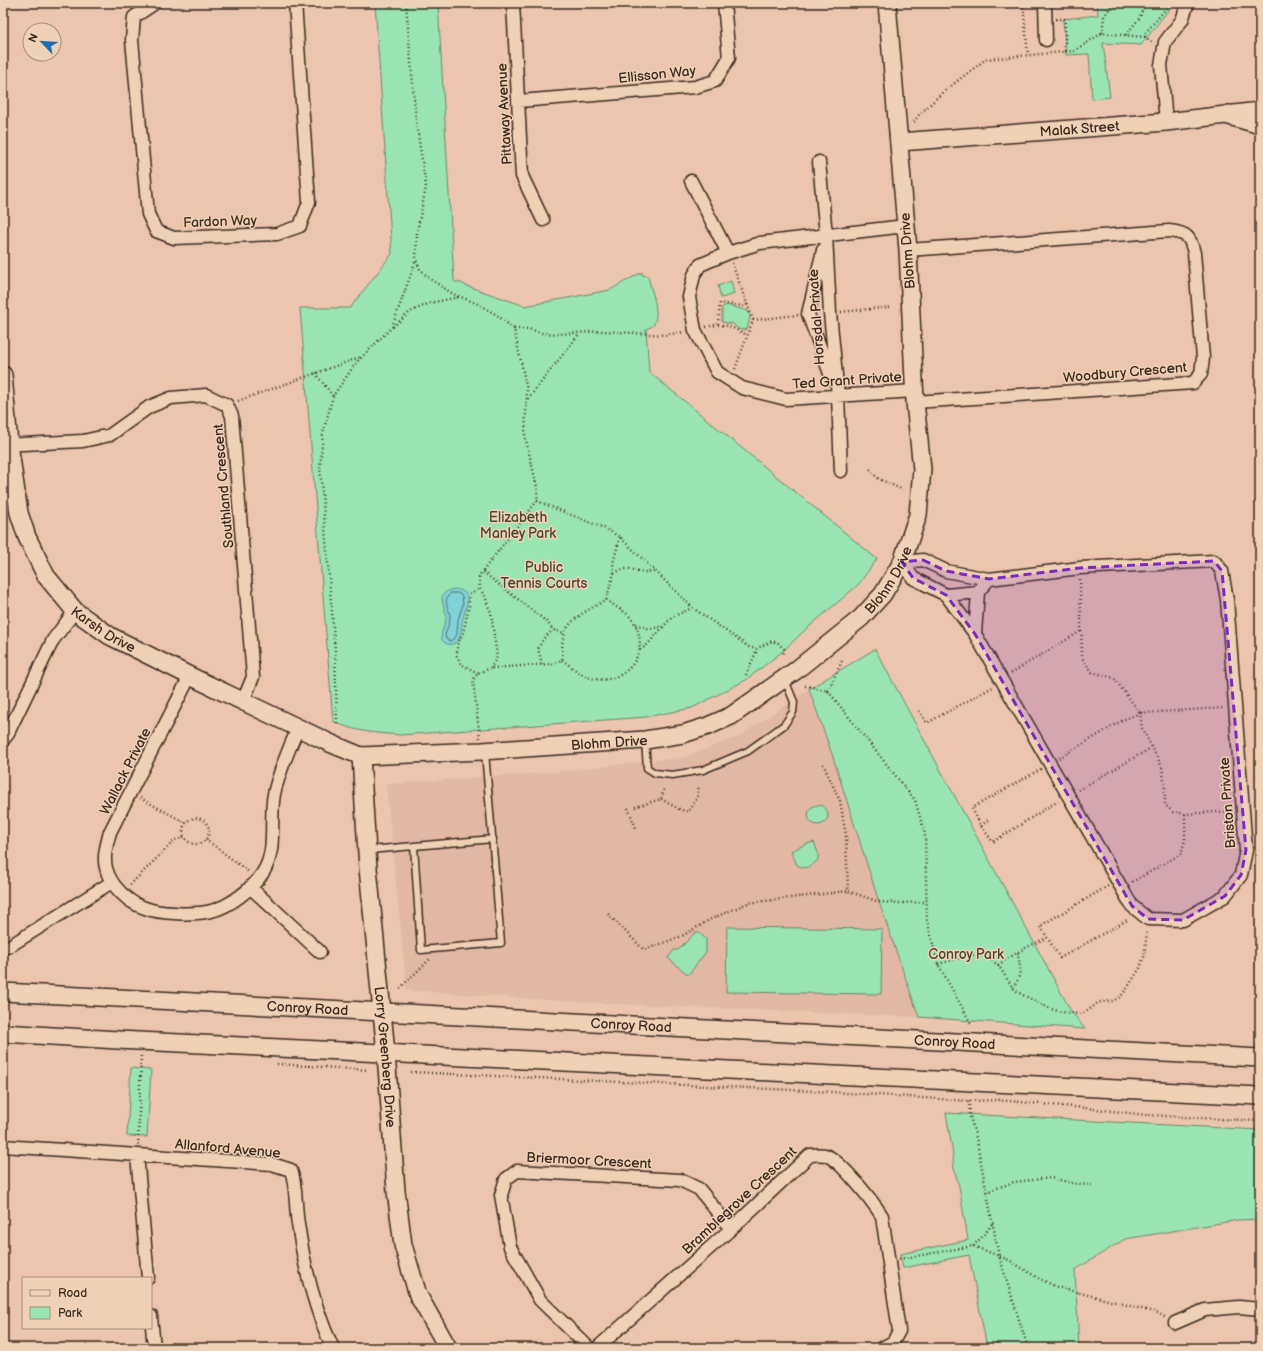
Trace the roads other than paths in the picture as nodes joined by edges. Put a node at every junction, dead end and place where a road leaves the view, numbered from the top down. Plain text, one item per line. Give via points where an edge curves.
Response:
1 (155, 3) edge
2 (295, 3) edge
3 (513, 3) edge
4 (724, 3) edge
5 (886, 3) edge
6 (1044, 3) edge
7 (1188, 3) edge
8 (1046, 40) dead end
9 (519, 101) junction
10 (1260, 111) edge
11 (1229, 115) junction
12 (1166, 122) junction
13 (1260, 124) edge
14 (899, 142) junction
15 (819, 162) dead end
16 (691, 181) dead end
17 (543, 220) dead end
18 (905, 226) junction
19 (826, 236) junction
20 (908, 250) junction
21 (728, 254) junction
22 (3, 375) edge
23 (838, 396) junction
24 (915, 396) junction
25 (6, 445) edge
26 (841, 472) dead end
27 (902, 562) junction
28 (989, 579) junction
29 (978, 592) junction
30 (946, 595) junction
31 (75, 611) junction
32 (975, 634) junction
33 (190, 676) junction
34 (785, 678) junction
35 (243, 701) junction
36 (298, 728) junction
37 (3, 740) edge
38 (644, 740) junction
39 (484, 751) junction
40 (361, 756) junction
41 (492, 839) junction
42 (414, 846) junction
43 (367, 850) junction
44 (112, 882) junction
45 (254, 883) junction
46 (8, 947) dead end
47 (320, 952) dead end
48 (3, 992) edge
49 (382, 1012) junction
50 (3, 1033) edge
51 (386, 1053) junction
52 (1260, 1058) edge
53 (1260, 1096) edge
54 (3, 1146) edge
55 (138, 1155) junction
56 (731, 1229) junction
57 (148, 1277) edge
58 (1260, 1309) edge
59 (1175, 1323) road end
60 (152, 1327) edge
61 (154, 1348) edge
62 (333, 1348) edge
63 (448, 1348) edge
64 (589, 1348) edge
65 (597, 1348) edge
66 (882, 1348) edge

1 - 2 street, Fardon Way via 134,17 132,40 148,214 156,231 174,238 277,234 300,226 310,202
3 - 9 street, Pittaway Avenue
4 - 9 street, Ellisson Way via 728,58 715,81 695,87
5 - 14 street, Blohm Drive
6 - 8 street
7 - 12 street via 1182,20 1165,42 1161,65
9 - 17 street, Pittaway Avenue via 522,176
10 - 11 street, Malak Street
11 - 12 street, Malak Street
11 - 13 main road
12 - 14 street, Malak Street
14 - 18 street, Blohm Drive
15 - 19 street, Horsdal Private
16 - 21 street
18 - 19 street, Ted Grant Private
18 - 20 street, Blohm Drive
19 - 21 street, Ted Grant Private via 760,242
19 - 23 street, Horsdal Private
19 - 23 street, Horsdal Private via 808,314
20 - 24 street, Blohm Drive
20 - 24 street, Woodbury Crescent via 1182,232 1191,240 1194,253 1203,358 1201,374 1193,383
21 - 23 street, Ted Grant Private via 700,265 694,275 689,296 695,330 717,372 742,388 786,399
22 - 25 street, Karsh Drive
23 - 24 street, Ted Grant Private
23 - 26 street, Horsdal Private
24 - 27 street, Blohm Drive via 922,469 918,515
25 - 31 street, Karsh Drive via 18,513 27,537 46,576
25 - 35 street, Southland Crescent via 83,441 110,435 149,407 171,398 206,395 227,405 232,416 253,678
27 - 28 street, Briston Private via 923,560 946,571
27 - 30 street via 914,578
27 - 34 street, Blohm Drive via 883,594 860,618
28 - 29 street
28 - 32 street, Briston Private via 1080,568 1214,561 1222,571 1227,600 1246,850 1241,875 1225,896 1183,920 1144,916 1132,906
29 - 30 street
29 - 32 street
30 - 32 street
31 - 33 street, Karsh Drive via 110,636
31 - 37 street via 53,640
33 - 35 street, Karsh Drive
33 - 44 street, Wallack Private via 110,832 105,853 106,868
34 - 38 street, Blohm Drive via 731,716 683,734
34 - 38 lane via 794,702 792,712 784,725 748,751 703,770 672,775 655,773 647,768
35 - 36 street, Karsh Drive
36 - 40 street, Karsh Drive
36 - 45 street, Wallack Private via 274,795 271,851 267,864
38 - 39 street, Blohm Drive
39 - 40 street, Blohm Drive
39 - 41 lane
40 - 43 street, Lorry Greenberg Drive
41 - 42 lane
41 - 42 lane via 502,943 440,949 421,950
42 - 43 lane
43 - 49 street, Lorry Greenberg Drive
44 - 45 street, Wallack Private via 134,904 145,909 184,913 212,911 244,894
44 - 46 street
45 - 47 street
48 - 49 street, Conroy Road
49 - 51 street, Lorry Greenberg Drive
49 - 52 street, Conroy Road
50 - 51 street
51 - 53 street
51 - 63 street, Lorry Greenberg Drive via 396,1191 403,1245 418,1295
54 - 55 street, Allanford Avenue
55 - 57 street
55 - 62 street, Allanford Avenue via 272,1164 291,1170 303,1254 321,1318
56 - 64 street, Briermoor Crescent via 699,1189 680,1180 517,1171 506,1179 501,1195 510,1247 540,1300
56 - 65 street, Bramblegrove Crescent
56 - 66 street, Bramblegrove Crescent via 810,1155 826,1155 838,1163 875,1204 882,1216 899,1331 893,1342
58 - 59 street via 1239,1307 1204,1310
60 - 61 street

